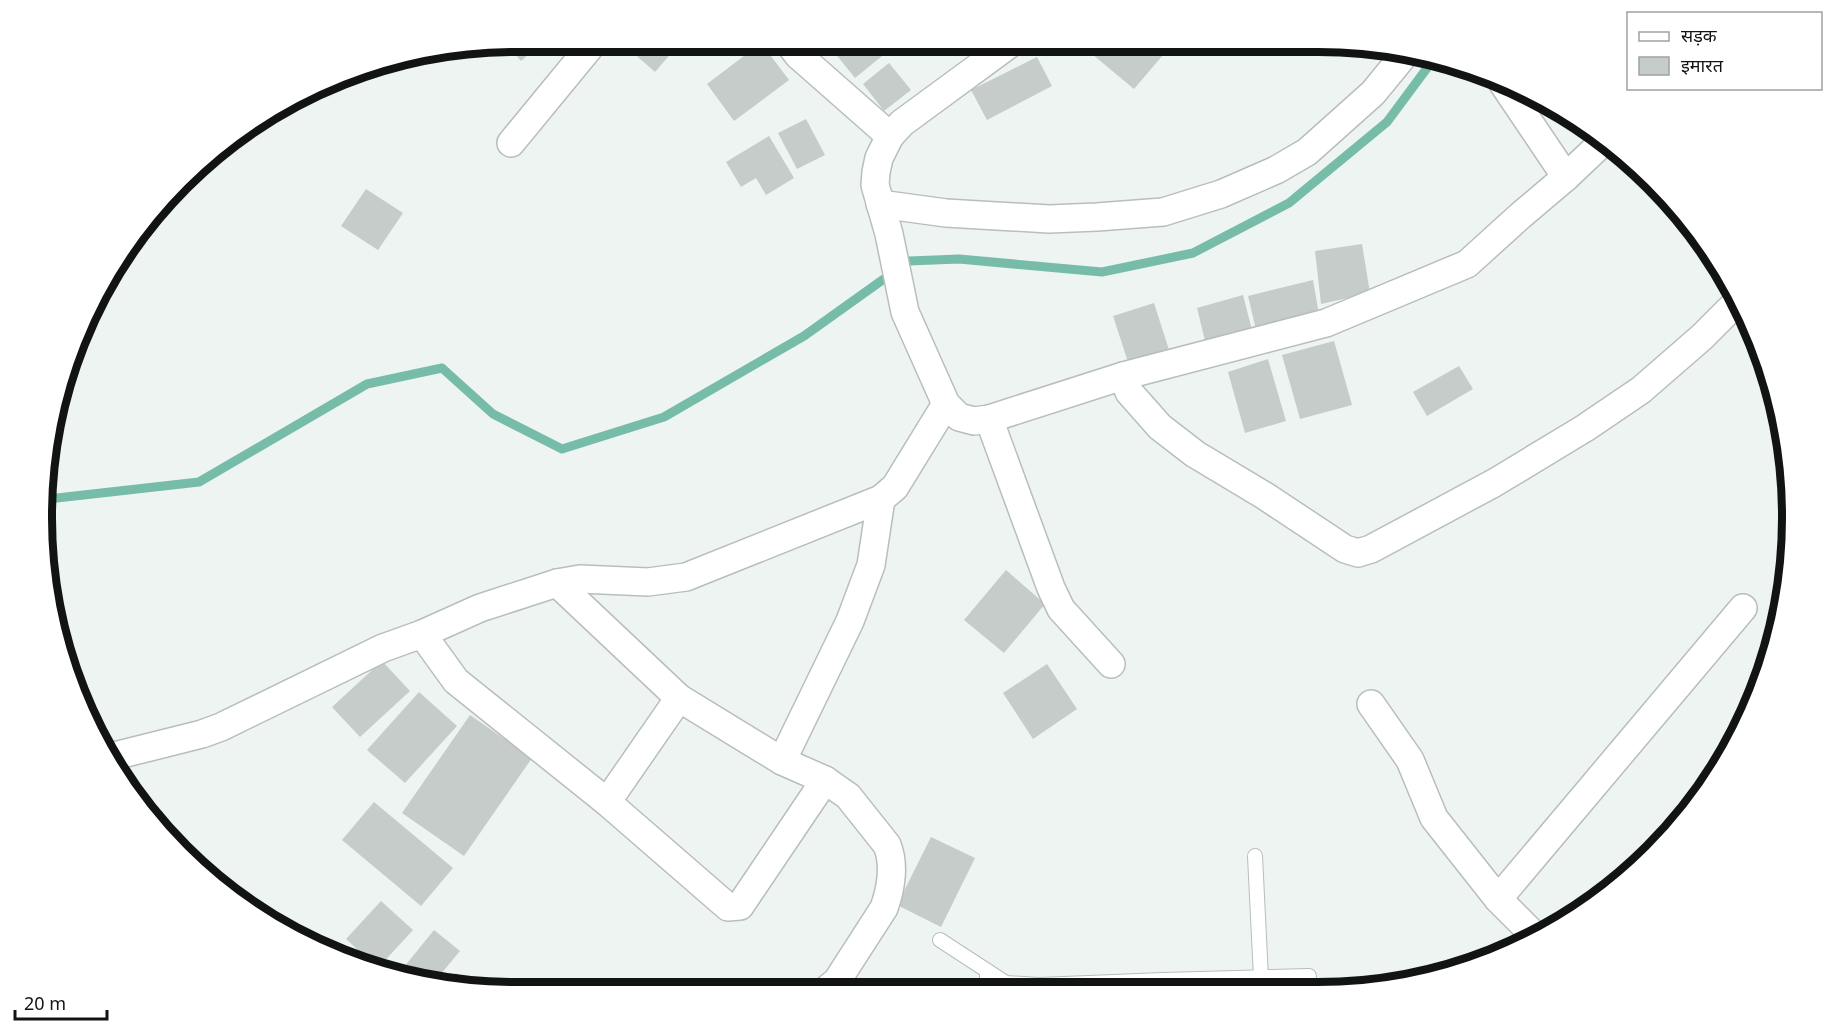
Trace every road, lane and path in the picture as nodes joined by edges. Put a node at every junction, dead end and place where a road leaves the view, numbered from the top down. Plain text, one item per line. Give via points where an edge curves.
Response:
1 (586, 52) edge
2 (796, 52) edge
3 (999, 52) edge
4 (1400, 60) edge
5 (1511, 95) edge
6 (890, 136) junction
7 (511, 143) dead end
8 (1598, 147) edge
9 (1566, 177) junction
10 (880, 204) junction
11 (1731, 307) edge
12 (1123, 376) junction
13 (946, 404) junction
14 (989, 419) junction
15 (881, 499) junction
16 (557, 583) junction
17 (1743, 608) dead end
18 (422, 634) junction
19 (1111, 664) dead end
20 (679, 698) junction
21 (1371, 704) dead end
22 (119, 755) edge
23 (782, 761) junction
24 (825, 780) junction
25 (607, 802) junction
26 (1255, 856) dead end
27 (1498, 899) junction
28 (1529, 930) edge
29 (940, 940) dead end
30 (987, 971) junction
31 (1309, 976) dead end
32 (1261, 978) junction
33 (836, 982) edge
34 (987, 982) edge
35 (1004, 982) edge
36 (1196, 982) edge

1 - 7 street
2 - 6 street
3 - 6 street
4 - 10 street via 1373,93 1306,152 1221,194 1163,212 1049,219 946,213
5 - 9 street
6 - 10 street via 876,172
8 - 9 street
9 - 12 street via 1467,264 1326,323
10 - 13 street via 905,312
11 - 12 street via 1641,390 1585,428 1494,483 1358,553 1345,549 1195,454 1160,427 1129,392
12 - 14 street
13 - 14 street via 959,417
13 - 15 street via 895,487
14 - 19 street via 1061,609
15 - 16 street via 686,577 648,582 580,579
15 - 23 street via 871,566 850,621
16 - 18 street via 480,608
16 - 20 street
17 - 27 street
18 - 22 street via 383,648 221,727
18 - 25 street via 456,681
20 - 23 street
20 - 25 street
21 - 27 street via 1410,760 1434,818
23 - 24 street
24 - 25 street via 740,906 735,907 728,907
24 - 33 street via 848,796 891,853 884,908
26 - 32 lane
27 - 28 street
29 - 30 lane
30 - 34 lane
30 - 35 lane
31 - 32 lane
32 - 36 lane

